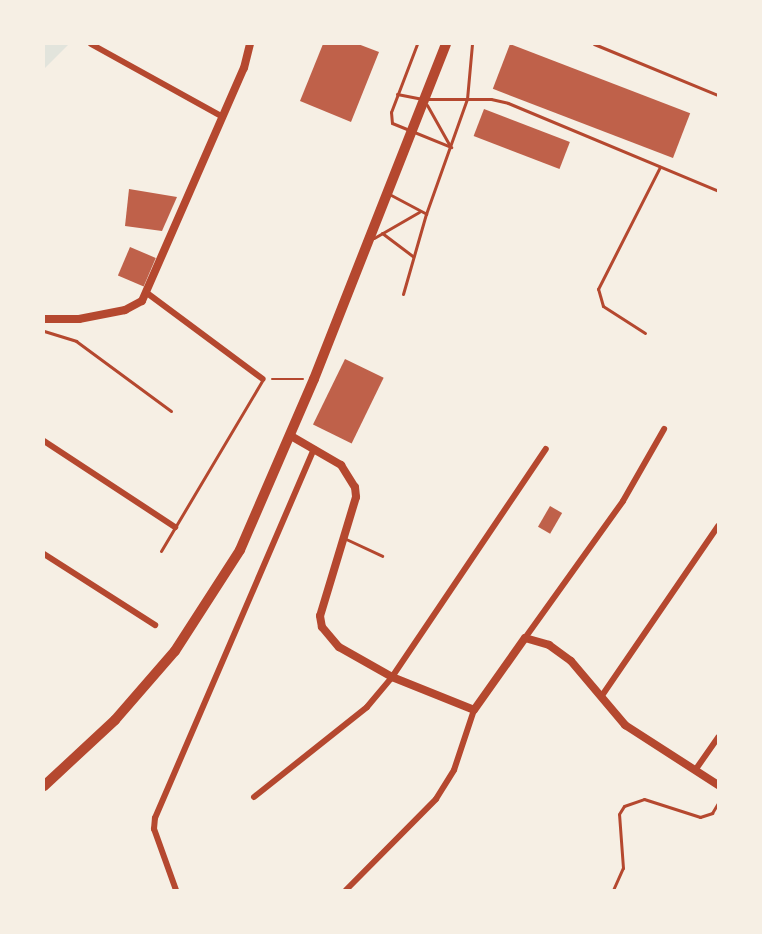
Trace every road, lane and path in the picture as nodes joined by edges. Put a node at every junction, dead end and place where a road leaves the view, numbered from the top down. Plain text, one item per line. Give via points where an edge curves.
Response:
1 (91, 44) edge
2 (250, 44) edge
3 (417, 44) edge
4 (446, 44) edge
5 (472, 44) edge
6 (594, 44) edge
7 (397, 94) junction
8 (718, 95) edge
9 (423, 99) junction
10 (467, 99) junction
11 (221, 116) junction
12 (410, 133) junction
13 (451, 147) junction
14 (660, 167) junction
15 (718, 191) edge
16 (386, 193) junction
17 (419, 212) junction
18 (426, 214) junction
19 (382, 233) junction
20 (367, 241) junction
21 (413, 256) junction
22 (147, 293) junction
23 (403, 294) dead end
24 (44, 319) edge
25 (44, 331) edge
26 (645, 333) dead end
27 (263, 379) junction
28 (314, 379) junction
29 (171, 411) dead end
30 (664, 429) dead end
31 (291, 436) junction
32 (44, 441) edge
33 (546, 448) dead end
34 (314, 449) junction
35 (718, 526) edge
36 (175, 527) junction
37 (342, 537) junction
38 (161, 551) dead end
39 (44, 554) edge
40 (382, 555) dead end
41 (155, 625) dead end
42 (525, 638) junction
43 (392, 677) junction
44 (601, 697) junction
45 (474, 710) junction
46 (718, 737) edge
47 (696, 769) junction
48 (718, 785) edge
49 (44, 786) edge
50 (254, 797) dead end
51 (718, 803) edge
52 (176, 891) edge
53 (346, 891) edge
54 (613, 891) edge

1 - 11 street
2 - 11 street via 244,68
3 - 7 lane
4 - 9 highway
5 - 10 lane
6 - 8 lane
7 - 9 lane
7 - 12 lane via 392,123
9 - 10 lane
9 - 12 highway
9 - 13 lane
10 - 13 lane
10 - 14 lane via 508,104
11 - 22 street
12 - 13 lane
12 - 16 highway
13 - 18 lane
14 - 15 lane
14 - 26 lane via 598,289 603,306
16 - 17 lane
16 - 20 highway
17 - 18 lane
17 - 19 lane
18 - 21 lane
19 - 20 lane
19 - 21 lane
20 - 28 highway
21 - 23 lane
22 - 24 street via 134,306 116,312 67,320
22 - 27 street
25 - 29 lane via 76,341
27 - 28 path
27 - 36 lane
28 - 31 highway
30 - 42 street via 623,501
31 - 34 street
31 - 49 highway via 240,550 188,634 115,720
32 - 36 street
33 - 43 street
34 - 37 street via 341,465 355,487 356,497
34 - 52 street via 155,818 154,829
35 - 44 street
36 - 38 lane
37 - 40 lane
37 - 43 street via 320,616 322,627 339,647
39 - 41 street
42 - 44 street via 561,651
42 - 45 street
43 - 45 street
43 - 50 street via 367,707
44 - 47 street via 625,725
45 - 53 street via 454,770 436,799
46 - 47 street
47 - 48 street
51 - 54 lane via 712,813 700,817 644,799 624,806 620,814 623,868

